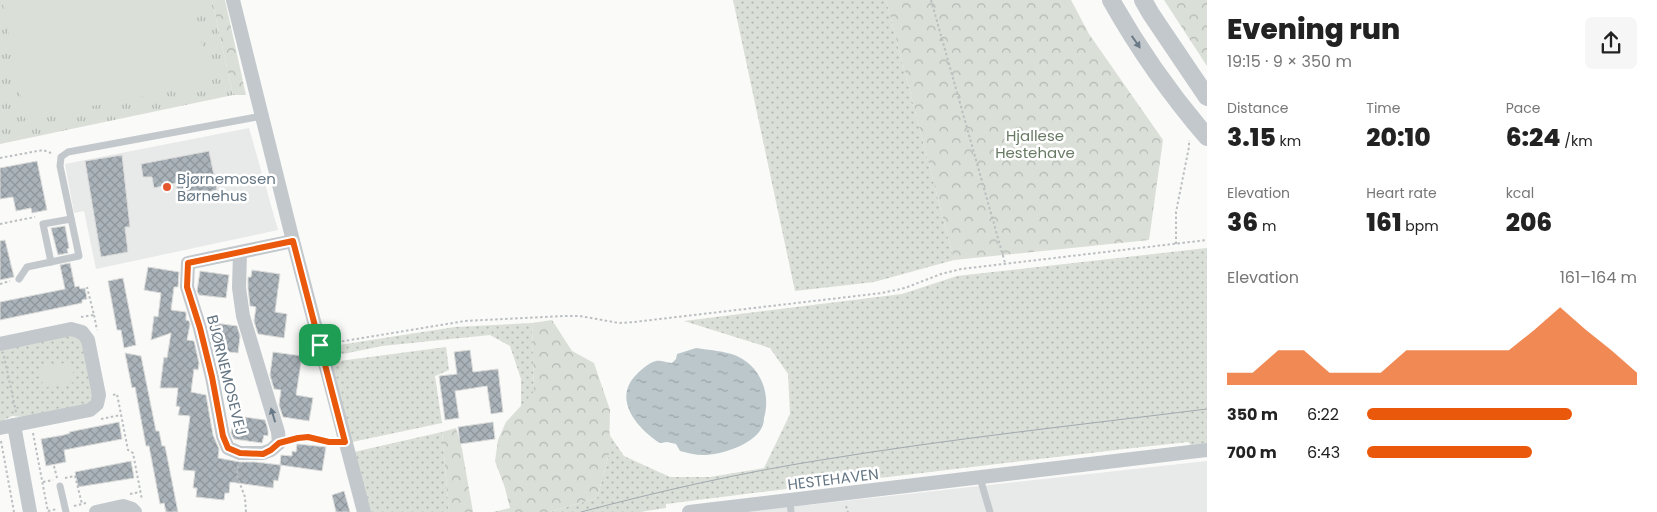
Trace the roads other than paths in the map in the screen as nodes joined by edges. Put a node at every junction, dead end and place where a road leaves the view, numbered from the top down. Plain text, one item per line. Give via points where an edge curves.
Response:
1 (233, 0) edge
2 (1111, 0) edge
3 (1143, 0) edge
4 (1207, 97) edge
5 (262, 116) junction
6 (1207, 137) edge
7 (71, 219) junction
8 (293, 241) junction
9 (240, 252) junction
10 (50, 262) junction
11 (19, 279) dead end
12 (1, 343) edge
13 (11, 426) edge
14 (1207, 450) edge
15 (980, 478) junction
16 (60, 486) road end
17 (138, 506) edge
18 (790, 506) edge
19 (30, 512) edge
20 (66, 512) edge
21 (96, 512) edge
22 (364, 512) edge
23 (689, 512) edge
24 (990, 512) edge

1 - 5 street
2 -> 6 street via 1187,114
3 - 4 street
5 - 7 lane via 68,152 61,157 60,166
5 - 8 street
7 - 10 lane via 43,224
7 - 10 lane via 79,256
8 - 9 street, BJØRNEMOSEVEJ
8 - 22 street
9 -> 9 street, BJØRNEMOSEVEJ via 188,263 187,287 228,448 240,453 263,454 279,443 278,432 244,316 239,288
10 - 11 lane via 28,267
12 - 13 street via 71,329 82,332 88,340 98,398 90,410
13 - 19 street
14 - 15 street, HESTEHAVEN
15 - 18 street, HESTEHAVEN
15 - 24 lane
16 - 20 lane
17 - 21 street
18 - 23 street, HESTEHAVEN

